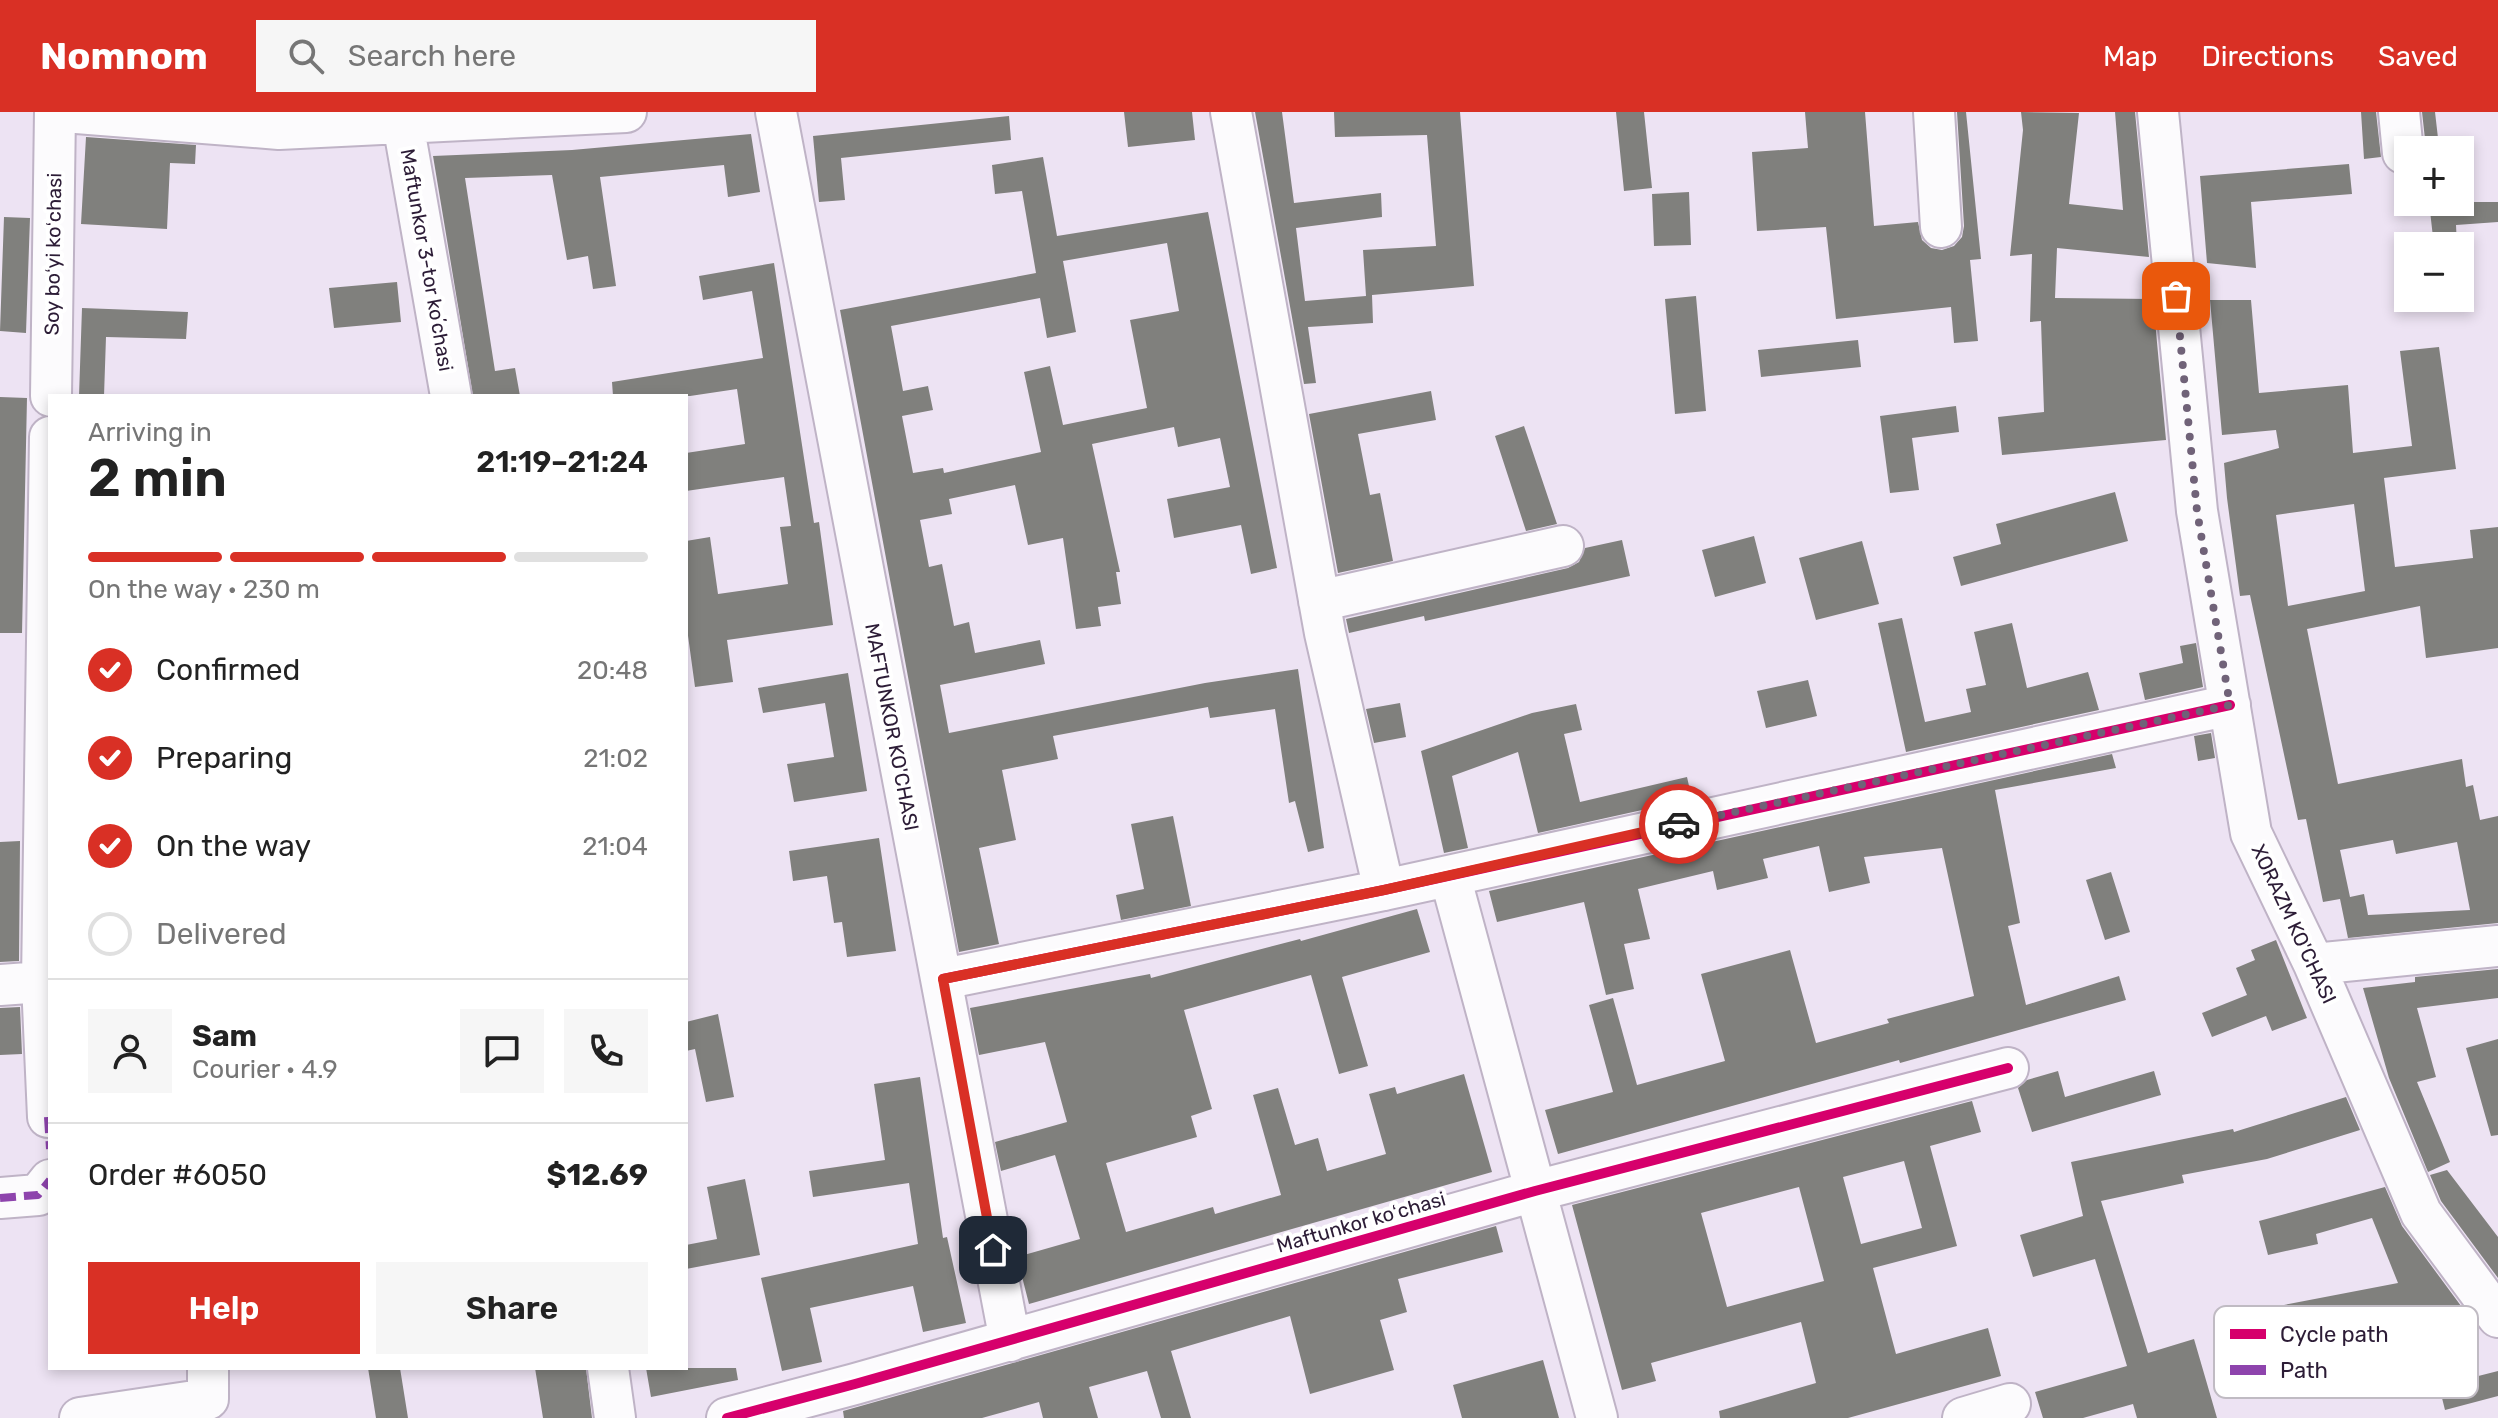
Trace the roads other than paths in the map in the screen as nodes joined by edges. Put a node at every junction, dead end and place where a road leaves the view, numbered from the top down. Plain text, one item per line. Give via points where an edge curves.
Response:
1 (55, 112) edge
2 (64, 112) edge
3 (626, 112) edge
4 (776, 112) edge
5 (1231, 112) edge
6 (1934, 112) edge
7 (2158, 112) edge
8 (2399, 112) edge
9 (195, 117) edge
10 (403, 123) junction
11 (2401, 136) edge
12 (1941, 227) dead end
13 (51, 394) edge
14 (451, 394) edge
15 (1563, 546) dead end
16 (48, 573) edge
17 (1319, 601) junction
18 (2230, 705) junction
19 (1450, 876) junction
20 (1384, 890) junction
21 (2498, 946) edge
22 (2314, 964) junction
23 (943, 979) junction
24 (42, 982) junction
25 (0, 985) edge
26 (2008, 1068) dead end
27 (48, 1107) edge
28 (48, 1182) edge
29 (1535, 1191) junction
30 (0, 1198) edge
31 (2498, 1317) edge
32 (1010, 1341) junction
33 (608, 1370) edge
34 (208, 1395) edge
35 (2010, 1404) dead end
36 (80, 1418) edge
37 (615, 1418) edge
38 (727, 1418) edge
39 (1597, 1418) edge
40 (1963, 1418) edge

1 - 13 street, Soy boʻyi koʻchasi
2 - 9 street
3 - 10 street
4 - 23 street, MAFTUNKOR KO'CHASI
5 - 17 street
6 - 12 street
7 - 18 street, XORAZM KO'CHASI via 2197,511
8 - 11 street
9 - 10 street via 279,129
10 - 14 street, Maftunkor 3-tor koʼchasi
15 - 17 street
16 - 24 street
17 - 20 street
18 - 19 street
18 - 22 street, XORAZM KO'CHASI via 2251,833
19 - 20 street
19 - 29 street
20 - 23 street
21 - 22 street
22 - 31 street, XORAZM KO'CHASI via 2421,1213
23 - 32 street, MAFTUNKOR KO'CHASI
24 - 25 street
24 - 27 street
26 - 29 street, Maftunkor koʻchasi
28 - 30 street via 38,1195
29 - 32 street, Maftunkor koʻchasi
29 - 39 street
32 - 38 street, Maftunkor koʻchasi
33 - 37 street
34 - 36 street
35 - 40 street

